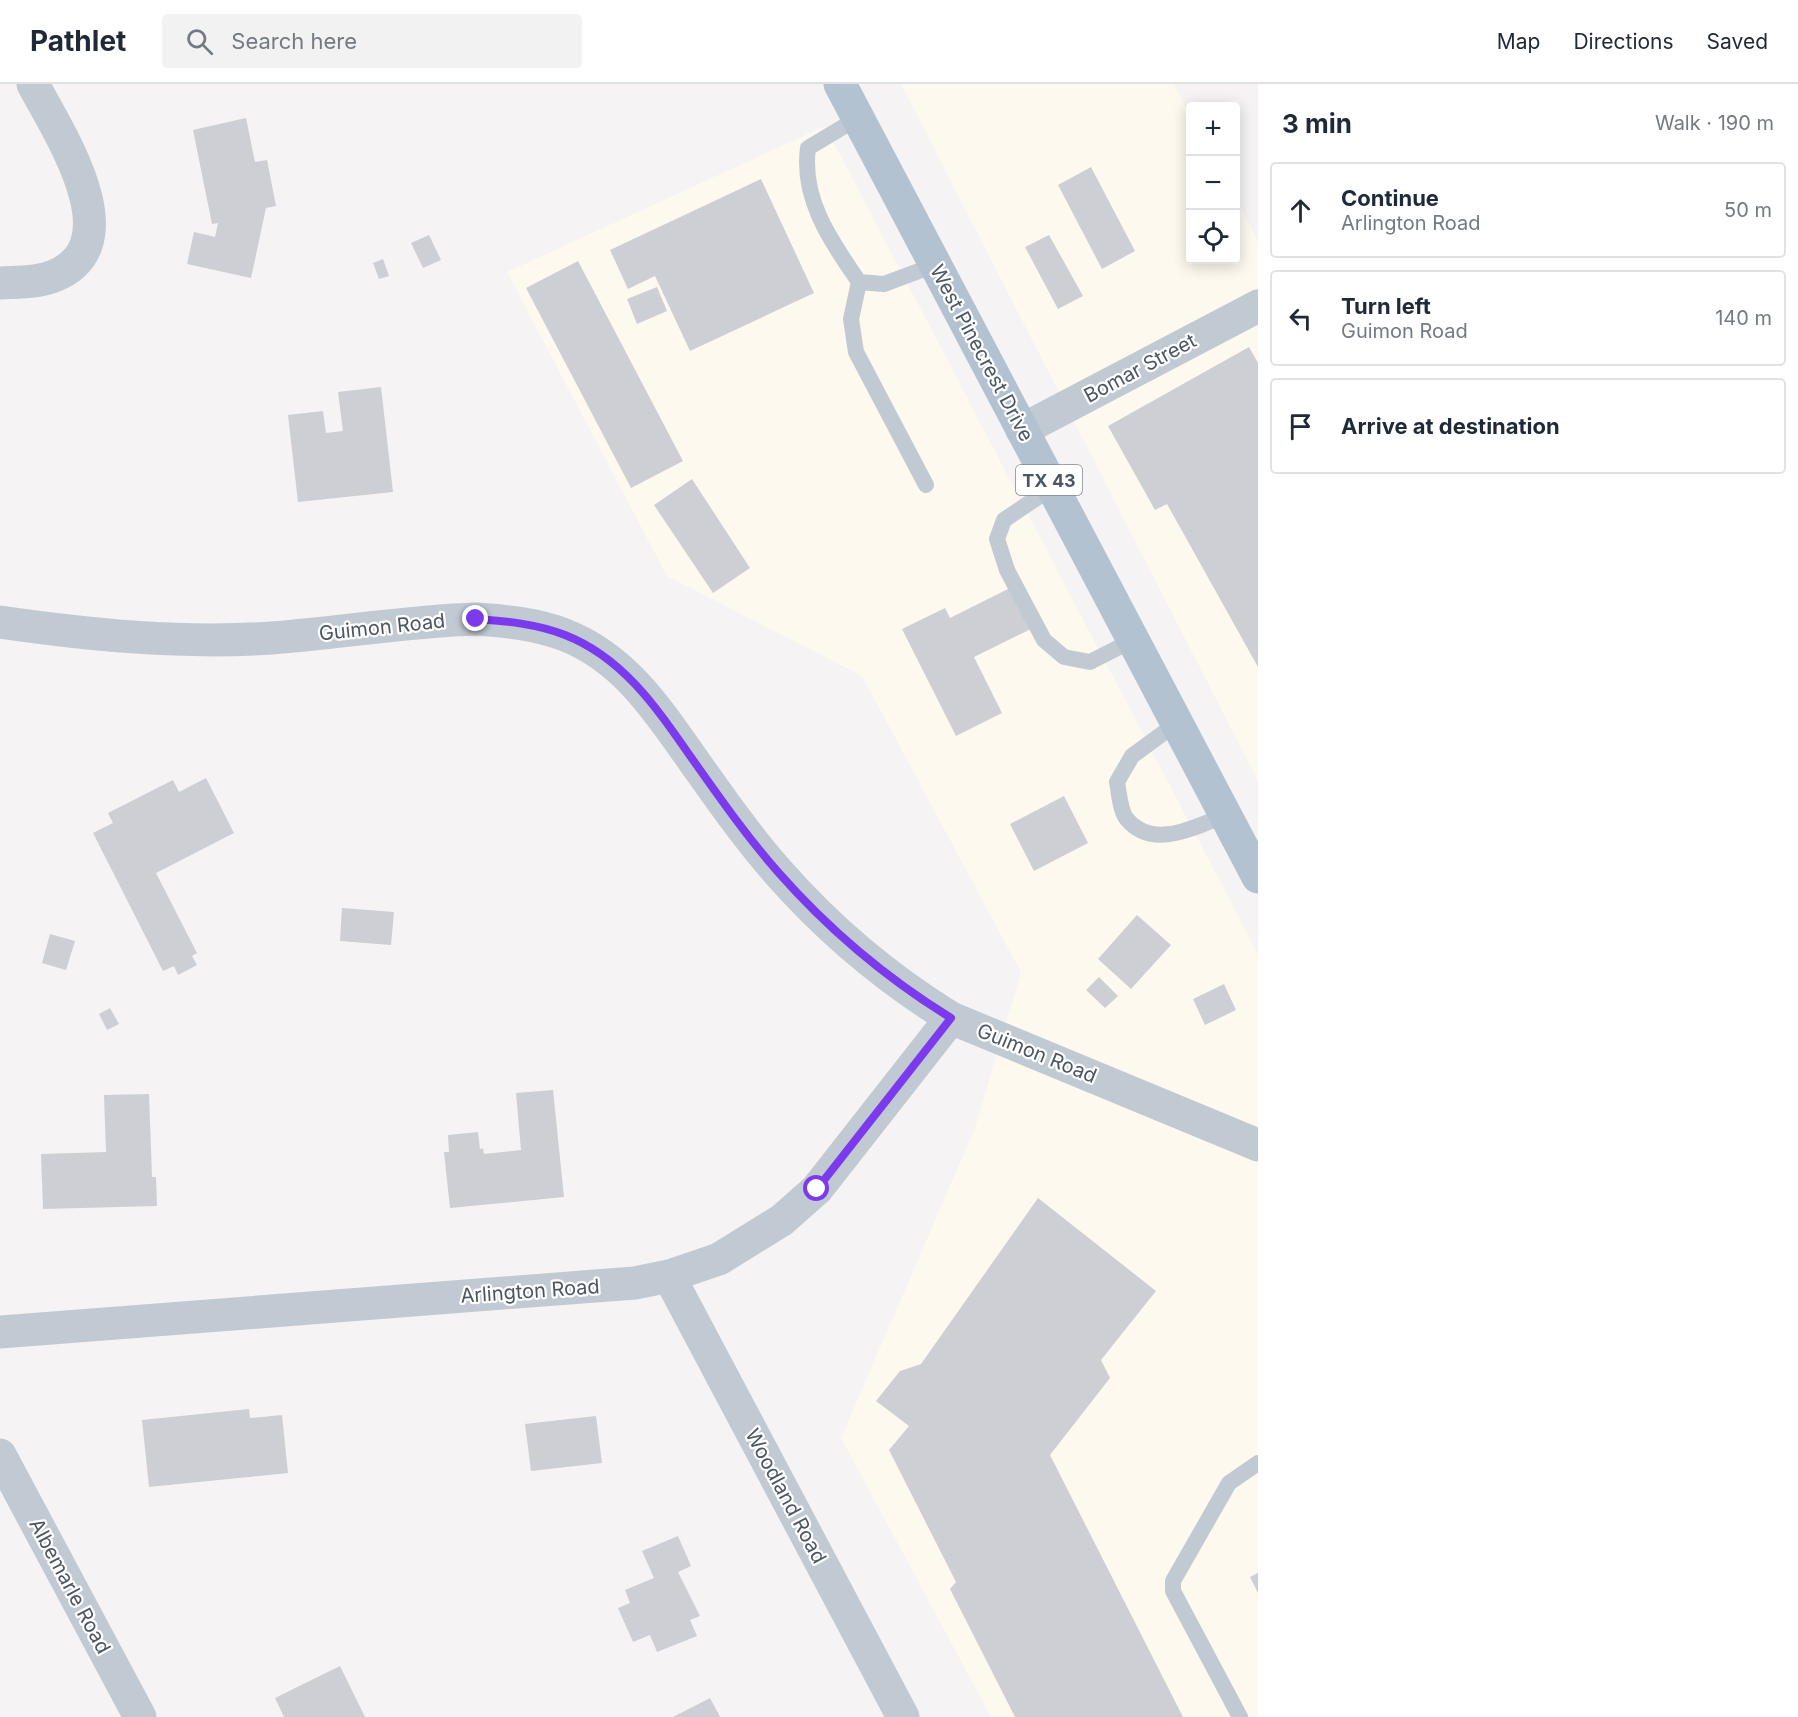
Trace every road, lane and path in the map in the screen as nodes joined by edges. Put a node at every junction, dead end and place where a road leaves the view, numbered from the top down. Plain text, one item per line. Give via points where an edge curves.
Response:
1 (33, 84) edge
2 (840, 84) edge
3 (858, 118) junction
4 (936, 265) junction
5 (859, 282) junction
6 (0, 283) edge
7 (1258, 306) edge
8 (1022, 430) junction
9 (926, 485) dead end
10 (1053, 487) junction
11 (0, 622) edge
12 (1133, 640) junction
13 (1177, 723) junction
14 (1226, 815) junction
15 (1258, 877) edge
16 (951, 1018) junction
17 (1258, 1145) edge
18 (669, 1276) junction
19 (0, 1332) edge
20 (0, 1455) edge
21 (1258, 1464) edge
22 (140, 1717) edge
23 (903, 1717) edge
24 (1240, 1717) edge

1 - 6 street via 78,171 91,223 85,246 75,262 56,276
2 - 3 main road, West Pinecrest Drive / TX 43
3 - 4 main road, West Pinecrest Drive / TX 43
3 - 5 lane via 808,148 805,168 810,199
4 - 5 lane via 884,285
4 - 8 main road, West Pinecrest Drive / TX 43
5 - 9 lane via 851,319 856,352
7 - 8 street, Bomar Street
8 - 10 main road, West Pinecrest Drive / TX 43
10 - 12 main road, West Pinecrest Drive / TX 43
10 - 12 lane via 1004,520 997,539 1007,570 1044,640 1064,657 1089,662
11 - 16 street, Guimon Road via 93,636 156,640 271,638 476,619 507,621 565,635 612,662 636,683 740,826 818,914 904,989
12 - 13 main road, West Pinecrest Drive / TX 43
13 - 14 main road, West Pinecrest Drive / TX 43
13 - 14 lane via 1132,756 1117,782 1125,817 1143,832 1174,835
14 - 15 main road, West Pinecrest Drive / TX 43
16 - 17 street, Guimon Road
16 - 18 street, Arlington Road via 817,1189 750,1242 719,1259
18 - 19 street, Arlington Road via 605,1285
18 - 23 street, Woodland Road
20 - 22 street, Albemarle Road
21 - 24 lane via 1229,1483 1173,1581 1173,1591

